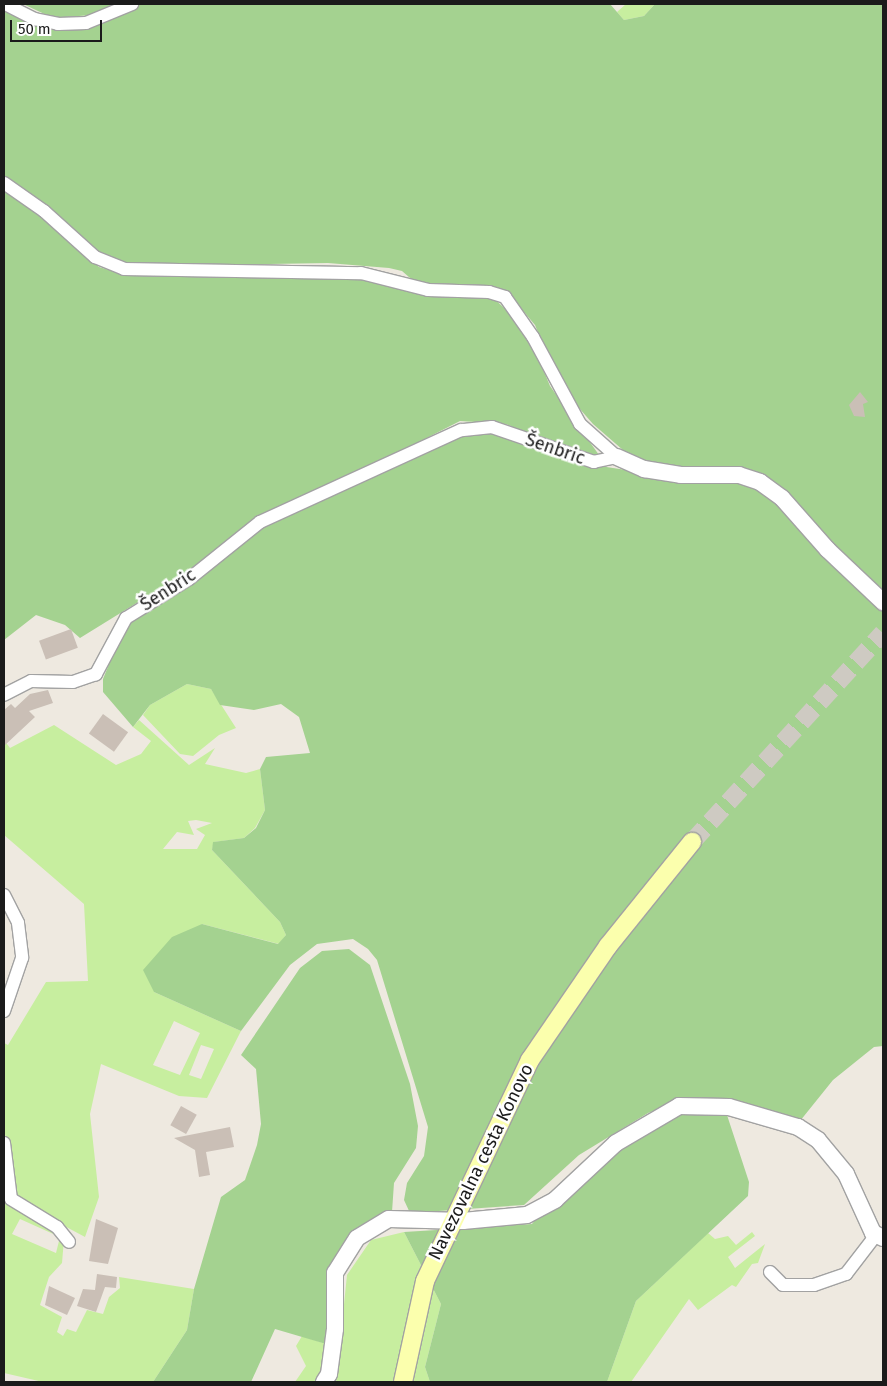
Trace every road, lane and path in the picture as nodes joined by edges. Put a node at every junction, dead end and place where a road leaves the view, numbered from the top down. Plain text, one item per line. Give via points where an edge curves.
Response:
1 (5, 4) edge
2 (132, 4) edge
3 (4, 183) edge
4 (617, 457) junction
5 (883, 602) edge
6 (4, 695) edge
7 (692, 842) tunnel mouth
8 (4, 895) edge
9 (4, 1011) edge
10 (4, 1144) edge
11 (452, 1221) junction
12 (880, 1236) edge
13 (69, 1242) dead end
14 (770, 1272) dead end
15 (324, 1382) edge
16 (402, 1382) edge

1 - 2 street via 35,19 58,24 86,23
3 - 4 street, Šenbric via 44,211 95,257 124,269 361,273 428,290 488,292 505,297 533,337 580,424
4 - 5 street via 644,469 681,475 739,475 760,482 782,498 828,550
4 - 6 street, Šenbric via 594,462 492,427 461,430 260,522 189,579 126,618 105,661 85,680 31,681
7 - 11 main road, Navezovalna cesta Konovo via 608,946 530,1060
8 - 9 street via 18,923 22,958
10 - 13 street via 11,1199 57,1226
11 - 12 street via 527,1215 555,1200 616,1143 646,1122 679,1106 701,1105 774,1118 818,1140 846,1174
11 - 15 street via 389,1219 357,1238 335,1273 335,1329 329,1374
11 - 16 main road, Navezovalna cesta Konovo via 425,1281
12 - 14 street via 846,1274 822,1283 783,1285

